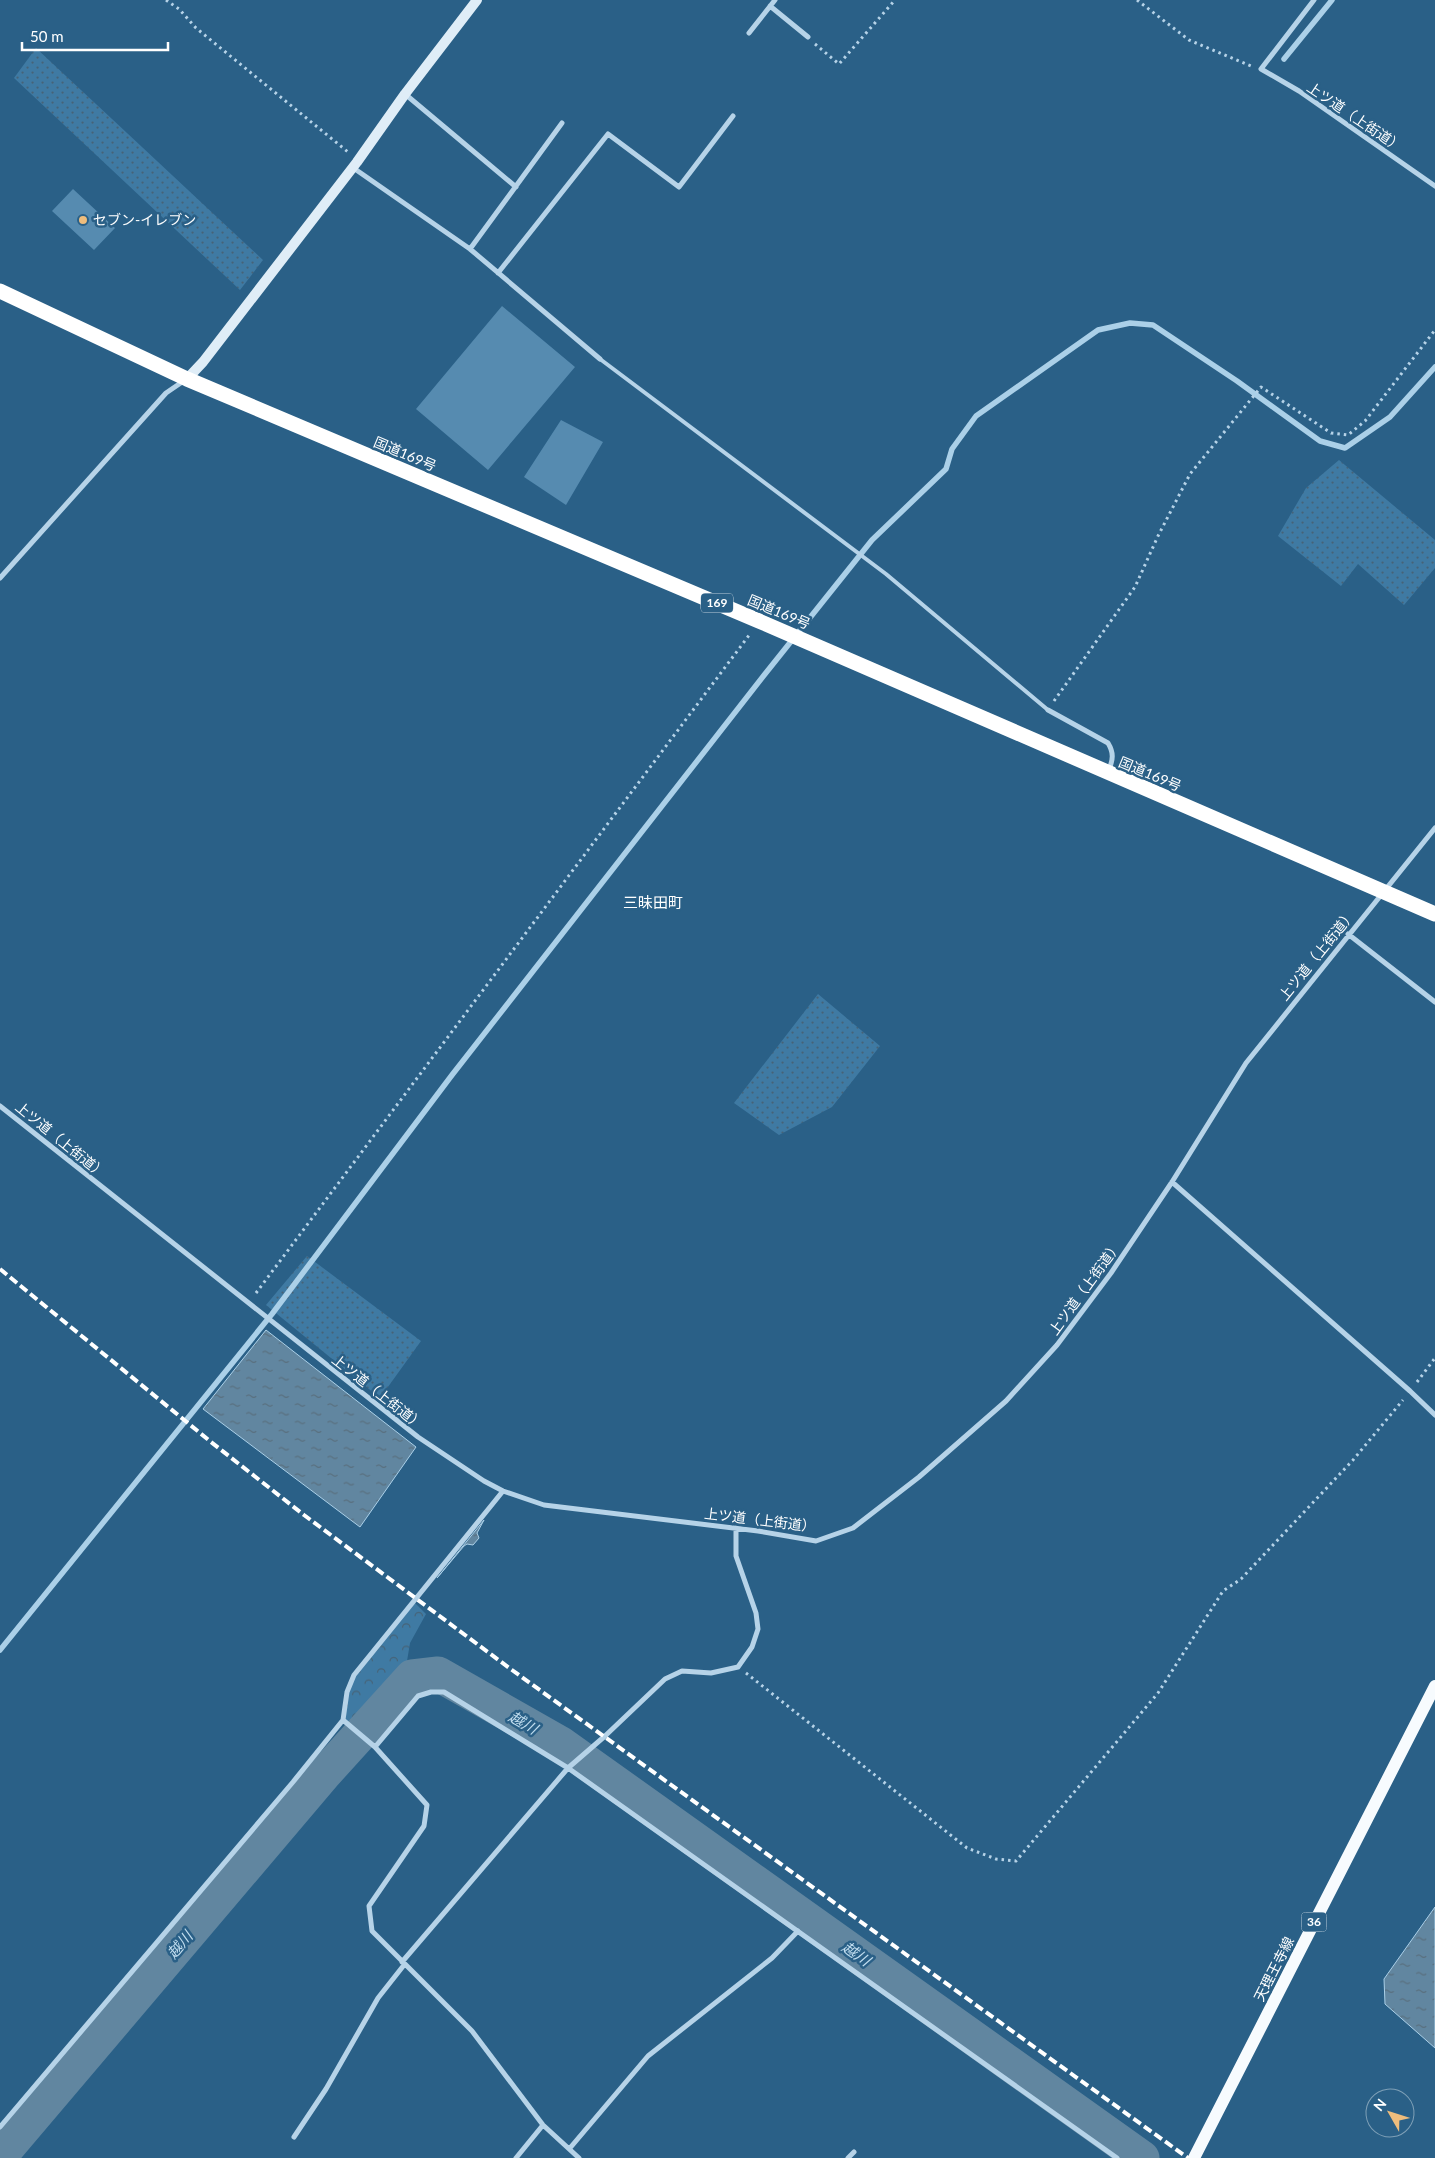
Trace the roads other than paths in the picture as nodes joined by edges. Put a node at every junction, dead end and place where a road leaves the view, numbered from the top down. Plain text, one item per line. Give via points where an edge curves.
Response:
1 (477, 0) edge
2 (775, 0) edge
3 (1314, 0) edge
4 (770, 6) junction
5 (749, 34) dead end
6 (808, 37) road end
7 (405, 94) junction
8 (732, 116) dead end
9 (562, 123) dead end
10 (354, 164) junction
11 (1435, 186) edge
12 (516, 187) junction
13 (470, 249) junction
14 (498, 273) junction
15 (0, 291) edge
16 (600, 359) joint
17 (187, 379) junction
18 (0, 578) edge
19 (1048, 710) joint
20 (1107, 773) junction
21 (1435, 828) edge
22 (1383, 891) junction
23 (1435, 914) edge
24 (1348, 934) junction
25 (1435, 1002) edge
26 (0, 1106) edge
27 (1172, 1182) junction
28 (1435, 1415) edge
29 (503, 1491) junction
30 (736, 1528) junction
31 (1435, 1686) edge
32 (343, 1720) junction
33 (375, 1747) junction
34 (568, 1768) junction
35 (798, 1931) junction
36 (403, 1963) junction
37 (543, 2125) junction
38 (0, 2127) edge
39 (294, 2137) dead end
40 (570, 2148) junction
41 (854, 2152) dead end
42 (516, 2158) edge
43 (579, 2158) edge
44 (848, 2158) edge
45 (1117, 2158) edge
46 (1194, 2158) edge

1 - 7 street
2 - 4 street
3 - 11 street, 上ツ道（上街道） via 1261,69
4 - 5 street
4 - 6 street
7 - 10 street
7 - 12 street
8 - 14 street via 679,187 608,134
9 - 12 street
10 - 13 street
10 - 17 street
12 - 13 street
13 - 14 street
14 - 16 street
15 - 17 highway, 国道169号 / 169
16 - 19 lane via 886,574
17 - 18 street via 166,393
17 - 20 highway, 国道169号 / 169 via 759,621
19 - 20 street via 1108,743 1113,759
20 - 22 highway, 国道169号 / 169
21 - 22 street, 上ツ道（上街道）
22 - 23 highway, 国道169号 / 169
22 - 24 street, 上ツ道（上街道）
24 - 25 street
24 - 27 street, 上ツ道（上街道） via 1246,1063
26 - 29 street, 上ツ道（上街道） via 418,1438
27 - 28 street
27 - 30 street, 上ツ道（上街道） via 1111,1273 1057,1345 1006,1401 919,1477 853,1528 816,1541
29 - 30 street, 上ツ道（上街道） via 544,1505
29 - 32 street via 354,1675 347,1692
30 - 34 street via 736,1556 756,1613 758,1629 752,1647 738,1667 711,1673 682,1670 665,1678
31 - 46 main road, 天理王寺線 / 36
32 - 33 street
32 - 38 street
33 - 34 street via 418,1696 444,1692
33 - 36 street via 428,1805 424,1826 369,1906 372,1931
34 - 35 street
34 - 36 street
35 - 40 street via 772,1958 648,2056
35 - 45 street
36 - 37 street via 472,2031
36 - 39 street via 378,1998 326,2089
37 - 40 street
37 - 42 street
40 - 43 street
41 - 44 street

